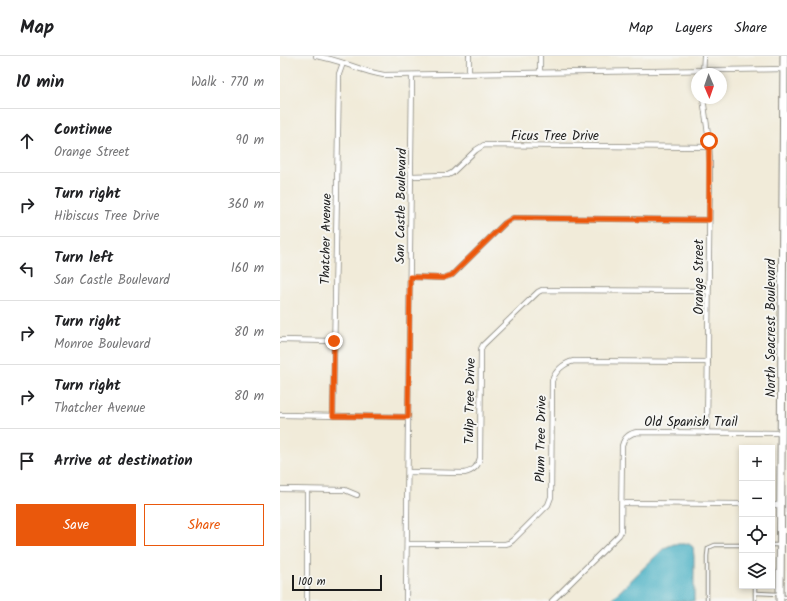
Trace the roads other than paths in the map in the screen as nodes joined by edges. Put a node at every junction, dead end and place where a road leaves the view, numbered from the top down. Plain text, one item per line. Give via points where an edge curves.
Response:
1 (316, 56) edge
2 (469, 56) edge
3 (540, 56) edge
4 (704, 56) edge
5 (784, 56) edge
6 (343, 63) junction
7 (703, 68) edge
8 (784, 69) junction
9 (727, 71) edge
10 (540, 72) junction
11 (691, 72) edge
12 (469, 73) junction
13 (412, 75) junction
14 (704, 104) edge
15 (785, 123) edge
16 (709, 147) junction
17 (411, 176) junction
18 (709, 220) junction
19 (785, 226) edge
20 (785, 252) edge
21 (410, 277) junction
22 (708, 291) junction
23 (280, 340) edge
24 (334, 341) junction
25 (708, 362) junction
26 (280, 415) edge
27 (333, 416) junction
28 (408, 417) junction
29 (707, 433) junction
30 (781, 433) junction
31 (784, 470) edge
32 (408, 472) junction
33 (280, 489) edge
34 (307, 490) junction
35 (357, 495) dead end
36 (622, 503) junction
37 (739, 504) edge
38 (775, 504) edge
39 (781, 505) junction
40 (407, 544) junction
41 (739, 545) edge
42 (775, 545) edge
43 (780, 545) junction
44 (755, 589) edge
45 (755, 593) junction
46 (782, 595) edge
47 (307, 601) edge
48 (406, 601) edge
49 (552, 601) edge
50 (707, 601) edge
51 (755, 601) edge

1 - 6 street
2 - 12 street
3 - 10 street
4 - 7 street
5 - 8 street, North Seacrest Boulevard
6 - 13 street via 374,74
6 - 24 street, Thatcher Avenue via 339,74
8 - 9 street
8 - 15 street, North Seacrest Boulevard
10 - 11 street
10 - 12 street
12 - 13 street
13 - 17 street, San Castle Boulevard
14 - 16 street, Orange Street
15 - 19 street, North Seacrest Boulevard
16 - 17 street, Ficus Tree Drive via 484,146 448,175
16 - 18 street, Orange Street
17 - 21 street, San Castle Boulevard
18 - 21 street via 513,218 452,275 443,278
18 - 22 street, Orange Street
19 - 20 street, North Seacrest Boulevard
20 - 30 street, North Seacrest Boulevard
21 - 28 street, San Castle Boulevard
22 - 25 street, Orange Street
22 - 32 street, Tulip Tree Drive via 538,292 481,349 480,458 476,467 464,473
23 - 24 street
24 - 27 street, Thatcher Avenue
25 - 29 street, Orange Street
25 - 40 street, Plum Tree Drive via 565,364 552,381 551,497 548,505 513,540 505,544
26 - 27 street
27 - 28 street
28 - 32 street, San Castle Boulevard
29 - 30 street, Old Spanish Trail
29 - 36 street, Old Spanish Trail via 638,432 629,435 622,446
30 - 31 street, North Seacrest Boulevard
31 - 39 street, North Seacrest Boulevard
32 - 40 street, San Castle Boulevard
33 - 34 street
34 - 35 street via 346,490
34 - 47 street
36 - 37 street
36 - 49 street, Old Spanish Trail via 622,527 619,535
38 - 39 street
39 - 43 street, North Seacrest Boulevard
40 - 48 street, San Castle Boulevard
41 - 50 lane via 716,545 708,548
42 - 43 lane
43 - 46 street, North Seacrest Boulevard
44 - 45 lane
45 - 46 lane
45 - 51 lane

